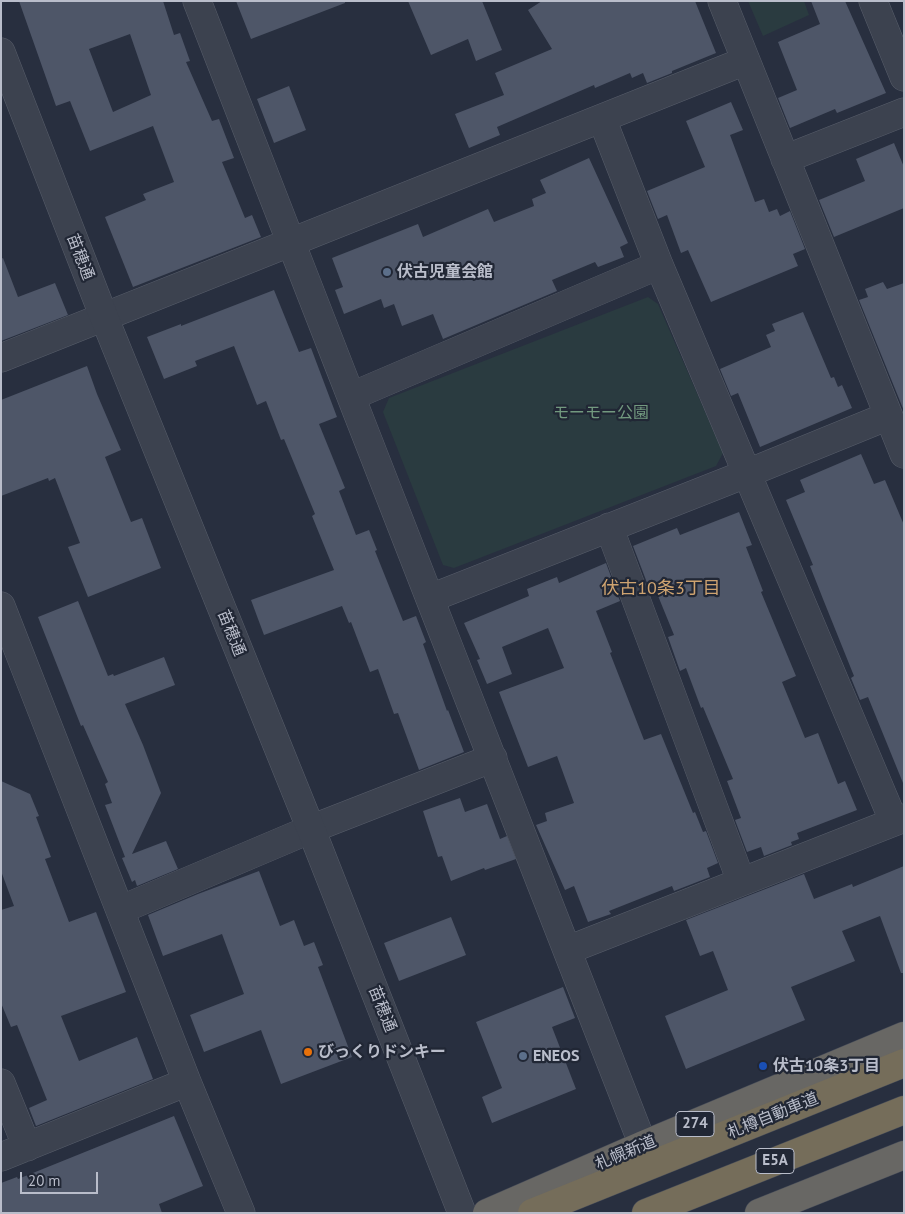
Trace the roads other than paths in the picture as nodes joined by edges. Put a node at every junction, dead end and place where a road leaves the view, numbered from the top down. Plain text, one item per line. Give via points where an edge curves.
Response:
1 (197, 1) edge
2 (722, 1) edge
3 (873, 1) edge
4 (1, 52) edge
5 (746, 61) junction
6 (904, 77) edge
7 (904, 112) edge
8 (602, 119) junction
9 (785, 159) junction
10 (290, 243) junction
11 (659, 265) junction
12 (104, 317) junction
13 (1, 358) edge
14 (352, 396) junction
15 (888, 416) junction
16 (904, 454) edge
17 (748, 474) junction
18 (609, 527) junction
19 (431, 598) junction
20 (1, 606) edge
21 (493, 758) junction
22 (899, 820) edge
23 (311, 829) junction
24 (742, 881) junction
25 (120, 910) junction
26 (568, 950) junction
27 (904, 1036) edge
28 (904, 1063) edge
29 (187, 1082) junction
30 (1, 1083) edge
31 (904, 1110) edge
32 (642, 1146) junction
33 (27, 1147) junction
34 (904, 1155) edge
35 (1, 1157) edge
36 (240, 1213) edge
37 (462, 1213) edge
38 (487, 1213) edge
39 (532, 1213) edge
40 (646, 1213) edge
41 (759, 1213) edge

1 - 10 street
2 - 5 street
3 - 6 street
4 - 12 street, 苗穂通
5 - 8 street
5 - 9 street
7 - 9 street
8 - 10 street
8 - 11 street
9 - 15 street
10 - 12 street
10 - 14 street
11 - 14 street
11 - 17 street
12 - 13 street
12 - 23 street, 苗穂通
14 - 19 street
15 - 16 street
15 - 17 street
17 - 18 street
17 - 22 street
18 - 19 street
18 - 24 street
19 - 21 street
20 - 25 street
21 - 23 street
21 - 26 street
22 - 24 street
23 - 25 street
23 - 37 street, 苗穂通
24 - 26 street
25 - 29 street
26 - 32 street
27 - 32 highway, 札幌新道 / 274
28 - 39 highway, 札樽自動車道 / E5A
29 - 33 street
29 - 36 street
30 - 33 street
31 - 40 highway, E5A
32 - 38 highway, 札幌新道 / 274
33 - 35 street
34 - 41 highway

